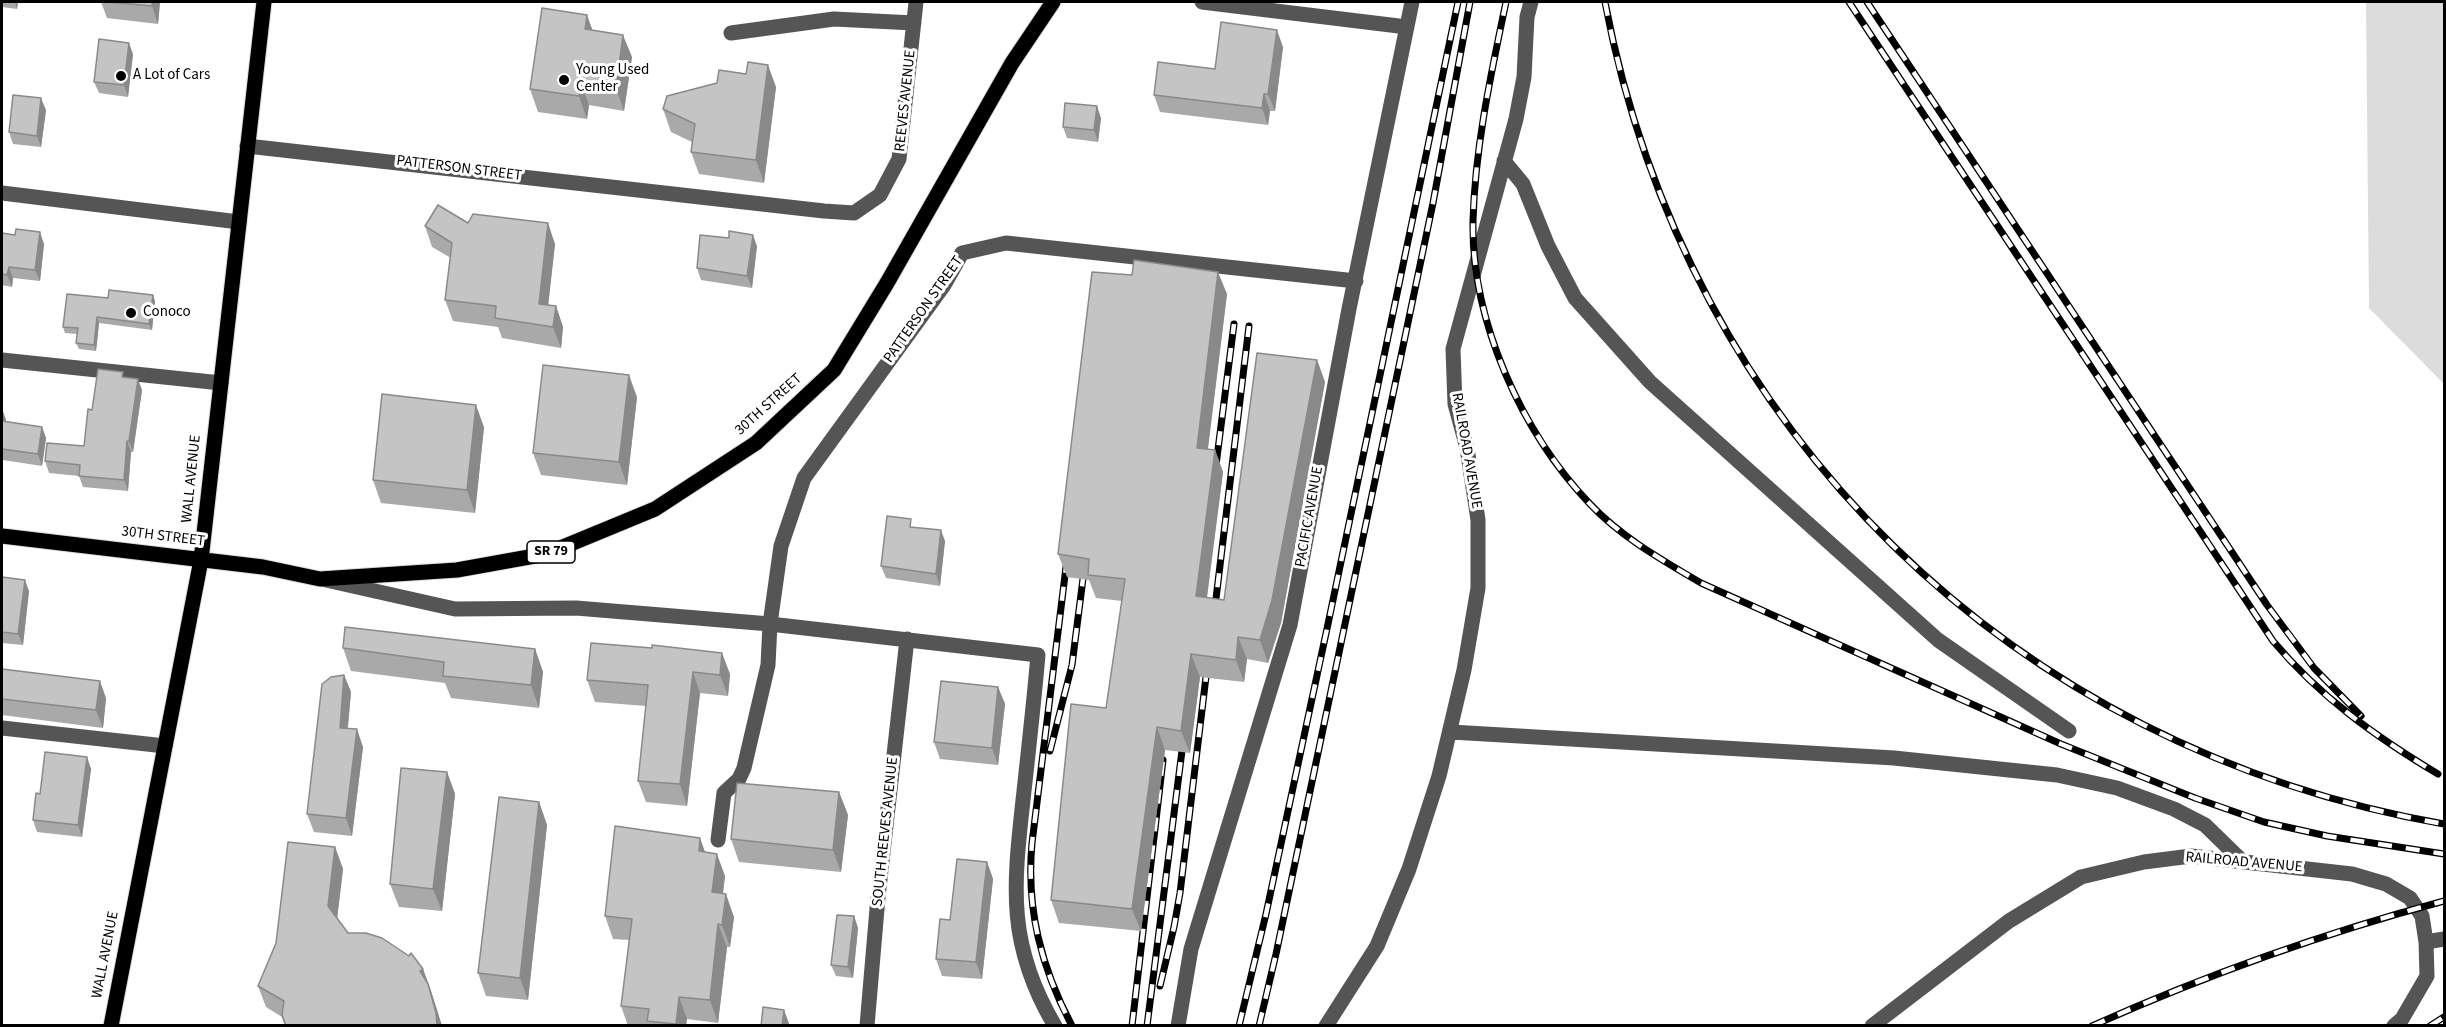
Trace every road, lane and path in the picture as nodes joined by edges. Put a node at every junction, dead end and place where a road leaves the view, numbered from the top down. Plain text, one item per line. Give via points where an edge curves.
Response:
1 (264, 2) edge
2 (916, 2) edge
3 (1053, 2) edge
4 (1202, 2) edge
5 (1412, 2) edge
6 (1531, 2) edge
7 (914, 23) junction
8 (1407, 27) junction
9 (731, 33) dead end
10 (247, 146) junction
11 (1504, 161) junction
12 (2, 194) edge
13 (880, 195) joint
14 (238, 222) junction
15 (1356, 281) junction
16 (2, 360) edge
17 (221, 383) junction
18 (2, 536) edge
19 (201, 560) junction
20 (320, 579) junction
21 (770, 624) junction
22 (907, 639) junction
23 (2, 728) edge
24 (2069, 731) dead end
25 (1451, 732) junction
26 (165, 746) junction
27 (718, 840) dead end
28 (2242, 861) junction
29 (2445, 939) edge
30 (2426, 942) junction
31 (117, 990) junction
32 (111, 1026) edge
33 (122, 1026) edge
34 (867, 1026) edge
35 (1054, 1026) edge
36 (1178, 1026) edge
37 (1326, 1026) edge
38 (1872, 1026) edge
39 (2394, 1026) edge

1 - 10 main road, WALL AVENUE
2 - 7 street, REEVES AVENUE
3 - 20 main road, 30TH STREET / SR 79 via 1012,63 834,370 756,443 656,509 546,554 457,570
4 - 8 street
5 - 8 street, PACIFIC AVENUE
6 - 11 street, RAILROAD AVENUE via 1524,77
7 - 9 street via 834,19
7 - 13 street, REEVES AVENUE via 899,159
8 - 15 street, PACIFIC AVENUE
10 - 13 street, PATTERSON STREET via 824,212 854,213
10 - 14 main road, WALL AVENUE
11 - 24 street via 1523,184 1575,298 1650,382 1938,640
11 - 25 street, RAILROAD AVENUE via 1452,349 1455,404 1467,448 1478,520 1478,588
12 - 14 street
14 - 17 main road, WALL AVENUE
15 - 21 street, PATTERSON STREET via 1006,243 962,253 944,285 804,478 781,546
15 - 36 street, PACIFIC AVENUE via 1290,625 1191,949
16 - 17 street
17 - 19 main road, WALL AVENUE
18 - 19 main road, 30TH STREET / SR 79
19 - 20 main road, 30TH STREET / SR 79
19 - 26 main road, WALL AVENUE
20 - 21 street, 30TH STREET via 455,609 576,608
21 - 22 street, 30TH STREET
21 - 27 street, PATTERSON STREET via 768,665 744,768 724,793
22 - 34 street, SOUTH REEVES AVENUE
22 - 35 street, 30TH STREET via 1038,655 1015,904 1028,970
23 - 26 street
25 - 28 street via 1894,758 2056,775 2117,788 2174,809 2205,825
25 - 37 street, RAILROAD AVENUE via 1409,869 1377,946
26 - 31 main road, WALL AVENUE
28 - 30 street, RAILROAD AVENUE via 2352,874 2386,884 2416,907 2422,916
28 - 38 street, RAILROAD AVENUE via 2191,856 2081,877 2009,921
29 - 30 street
30 - 39 street, RAILROAD AVENUE via 2427,976
31 - 32 main road, WALL AVENUE
31 - 33 main road

